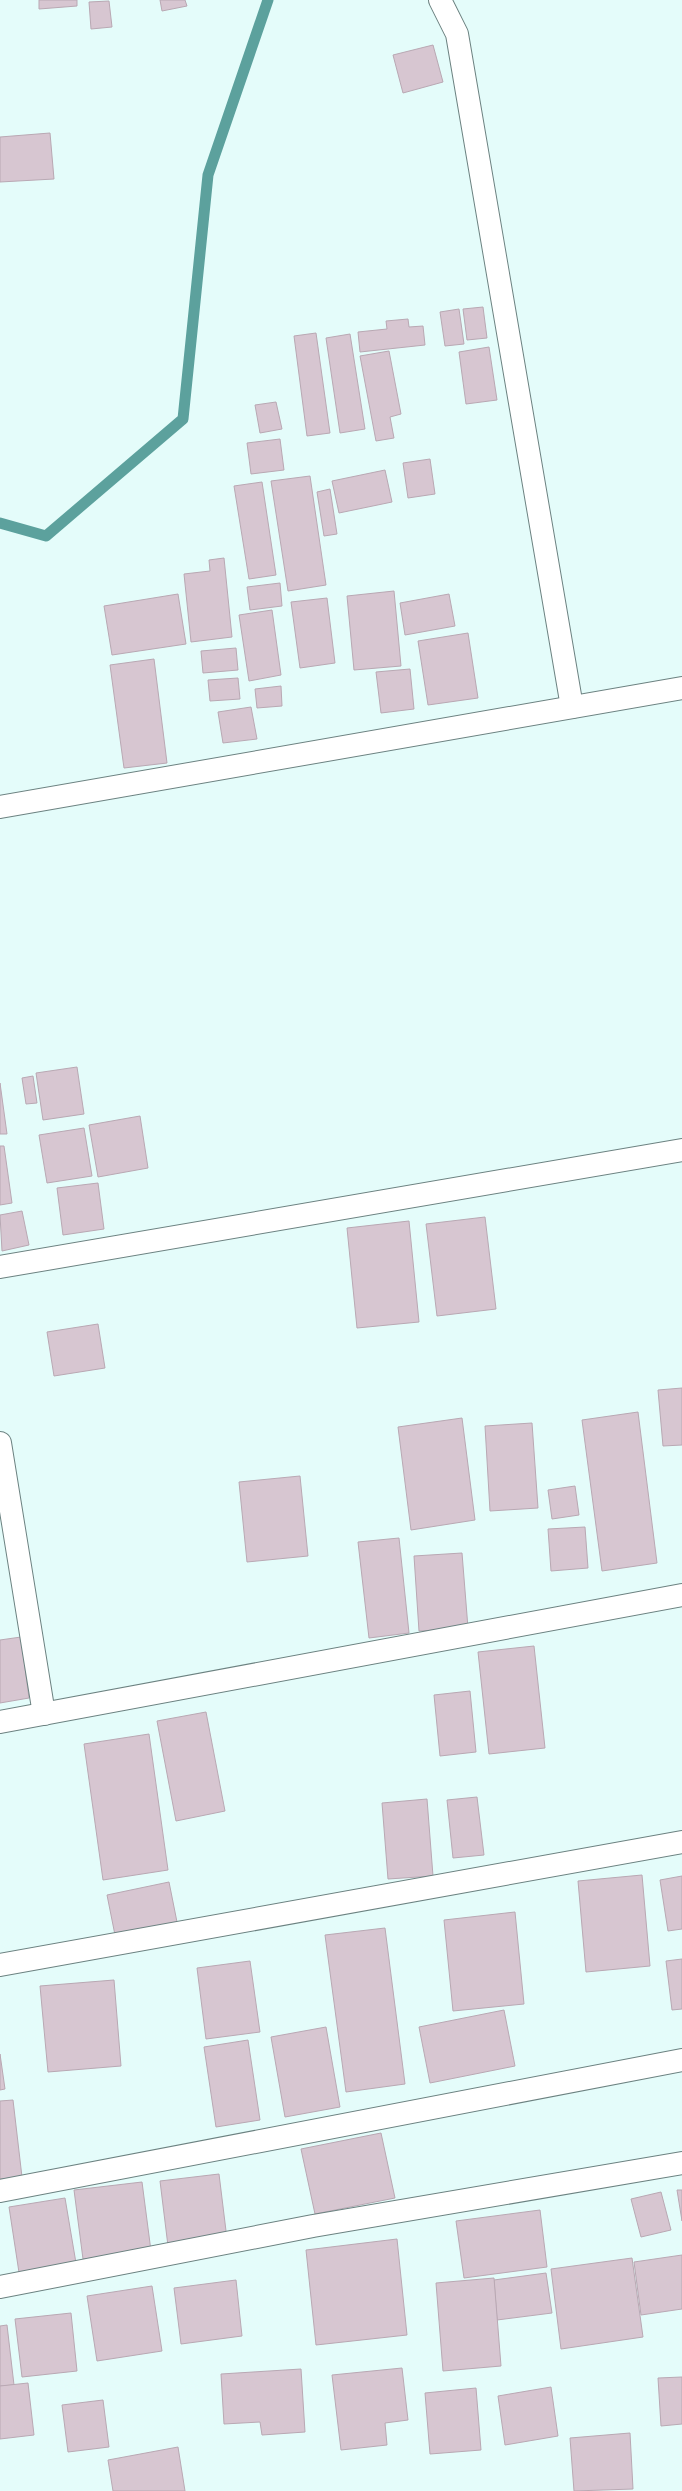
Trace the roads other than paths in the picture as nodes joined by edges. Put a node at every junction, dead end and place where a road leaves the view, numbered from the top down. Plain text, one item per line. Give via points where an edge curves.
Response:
1 (440, 0) edge
2 (682, 688) edge
3 (572, 707) junction
4 (0, 807) edge
5 (682, 1150) edge
6 (0, 1267) edge
7 (0, 1443) edge
8 (682, 1594) edge
9 (44, 1714) junction
10 (0, 1722) edge
11 (682, 1842) edge
12 (0, 1965) edge
13 (682, 2060) edge
14 (682, 2163) edge
15 (0, 2191) edge
16 (0, 2288) edge

1 - 3 street via 456,34
2 - 3 street
3 - 4 street
5 - 6 street
7 - 9 street
8 - 9 street
9 - 10 street
11 - 12 street
13 - 15 street
14 - 16 street via 313,2226

